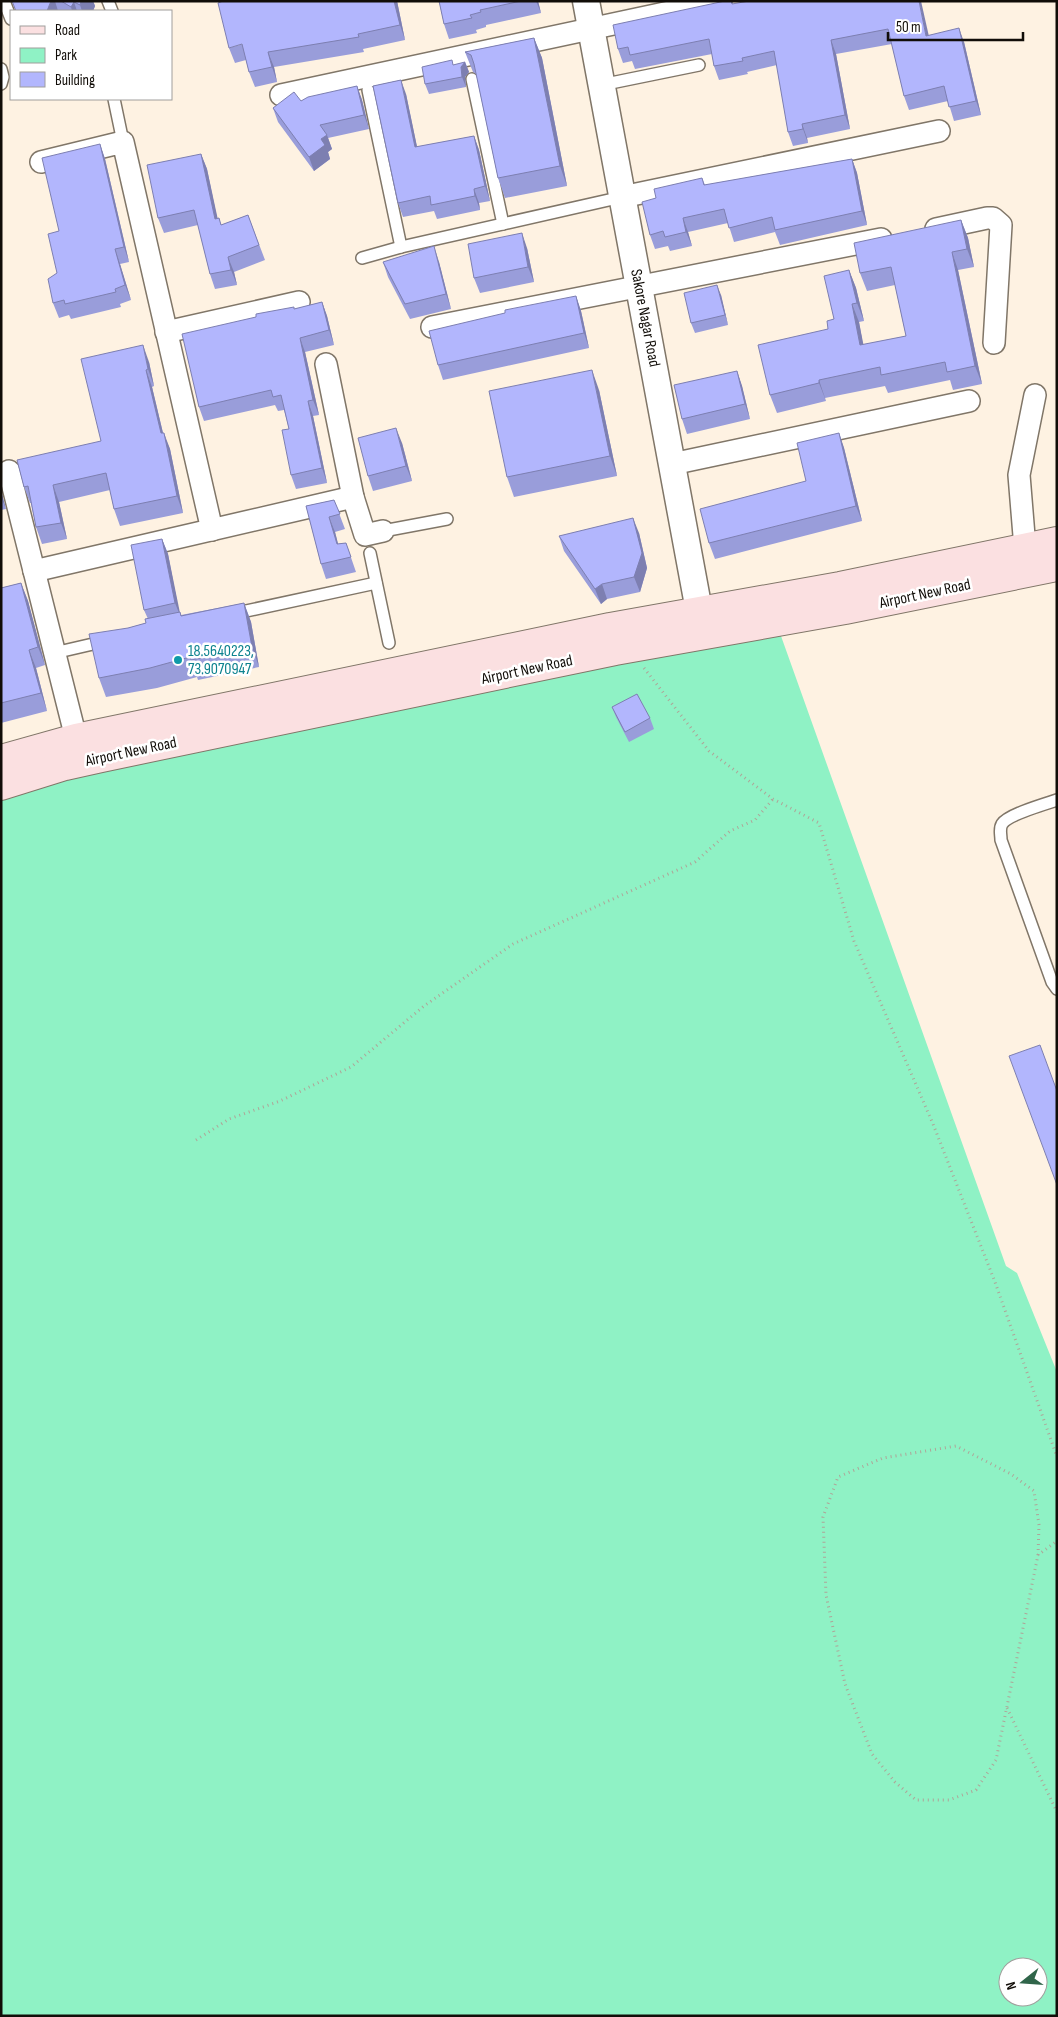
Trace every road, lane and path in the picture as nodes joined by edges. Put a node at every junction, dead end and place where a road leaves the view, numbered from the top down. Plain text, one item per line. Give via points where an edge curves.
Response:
1 (4, 1) edge
2 (586, 1) edge
3 (721, 1) edge
4 (10, 16) edge
5 (591, 28) junction
6 (699, 65) dead end
7 (1, 69) edge
8 (472, 79) edge
9 (1, 84) edge
10 (601, 85) junction
11 (368, 90) dead end
12 (281, 95) dead end
13 (114, 100) edge
14 (938, 132) dead end
15 (123, 142) junction
16 (42, 162) edge
17 (622, 197) junction
18 (503, 224) junction
19 (401, 247) junction
20 (362, 258) dead end
21 (639, 287) junction
22 (299, 302) dead end
23 (432, 327) dead end
24 (166, 332) junction
25 (994, 343) dead end
26 (326, 364) dead end
27 (1035, 395) dead end
28 (968, 401) dead end
29 (672, 464) junction
30 (9, 471) dead end
31 (353, 497) junction
32 (447, 518) dead end
33 (212, 530) junction
34 (383, 531) joint
35 (1057, 542) edge
36 (1025, 548) junction
37 (370, 553) dead end
38 (1057, 567) edge
39 (34, 571) junction
40 (376, 583) junction
41 (223, 616) edge
42 (701, 623) junction
43 (120, 638) edge
44 (389, 644) dead end
45 (629, 649) junction
46 (54, 653) junction
47 (76, 738) junction
48 (1, 759) edge
49 (1, 786) edge
50 (772, 799) junction
51 (1057, 800) edge
52 (1057, 989) edge
53 (196, 1140) dead end
54 (1057, 1456) edge
55 (1057, 1540) edge
56 (1038, 1555) junction
57 (1007, 1708) junction
58 (1057, 1812) edge

1 - 4 lane
2 - 5 street, Sakore Nagar Road
3 - 5 street
5 - 10 street, Sakore Nagar Road
5 - 12 street
6 - 10 lane
7 - 9 lane
8 - 18 lane
10 - 17 street, Sakore Nagar Road
11 - 19 lane
13 - 15 lane
14 - 17 street
15 - 16 street
15 - 24 street
17 - 18 lane
17 - 21 street, Sakore Nagar Road
18 - 19 lane
19 - 20 lane
21 - 23 street
21 - 25 street via 987,218 998,220 1002,231
21 - 29 street, Sakore Nagar Road
22 - 24 street
24 - 33 street
26 - 31 street
27 - 36 street via 1019,475
28 - 29 street
29 - 42 street, Sakore Nagar Road via 688,516
30 - 39 street
31 - 33 street
31 - 34 street via 365,535
32 - 34 lane
33 - 39 street
35 - 36 main road, Airport New Road
36 - 42 main road, Airport New Road via 840,586
37 - 40 lane
38 - 42 main road, Airport New Road via 845,610
39 - 46 street
40 - 41 lane
40 - 44 lane
42 - 45 main road, Airport New Road
42 - 47 main road, Airport New Road
43 - 46 lane
45 - 49 main road, Airport New Road via 101,758
45 - 50 path via 709,751
46 - 47 street
47 - 48 main road, Airport New Road
50 - 53 path via 756,820 730,831 695,862 513,944 424,1006 351,1067 280,1101 229,1119
50 - 54 path via 819,823 854,942 936,1133
51 - 52 lane via 1003,822 1000,829 1001,840
55 - 56 path
56 - 57 path
56 - 57 path via 1039,1525 1034,1492 1012,1474 956,1446 883,1458 838,1477 822,1517 826,1595 845,1684 872,1754 895,1782 916,1800 950,1800 976,1790 996,1760
57 - 58 path

